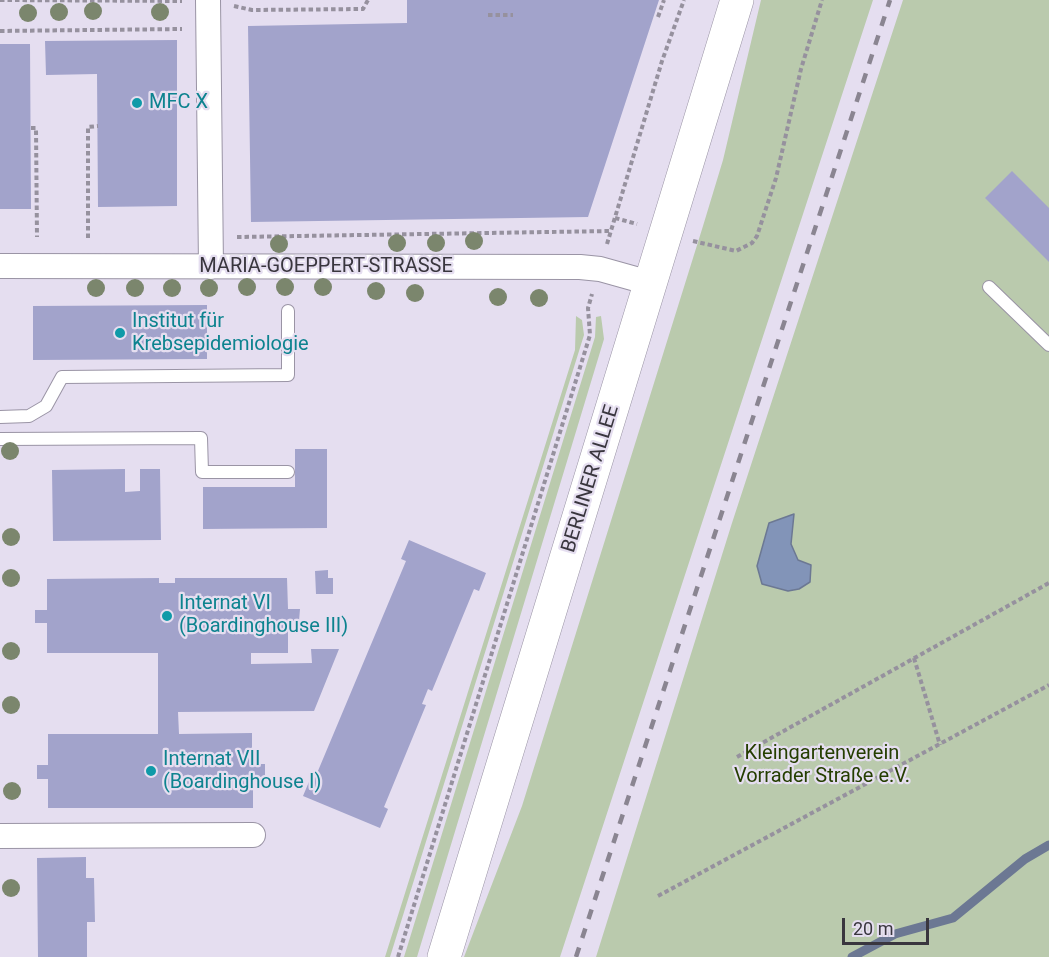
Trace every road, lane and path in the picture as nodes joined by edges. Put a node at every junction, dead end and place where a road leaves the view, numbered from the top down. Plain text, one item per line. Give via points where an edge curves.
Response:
1 (0, 0) edge
2 (208, 0) edge
3 (368, 0) edge
4 (664, 0) edge
5 (684, 0) edge
6 (737, 0) edge
7 (822, 0) edge
8 (488, 15) dead end
9 (513, 15) dead end
10 (658, 16) dead end
11 (208, 29) junction
12 (0, 31) edge
13 (98, 126) dead end
14 (31, 128) dead end
15 (615, 218) junction
16 (611, 231) junction
17 (666, 232) junction
18 (27, 237) dead end
19 (37, 237) junction
20 (47, 237) dead end
21 (79, 237) dead end
22 (211, 237) junction
23 (88, 238) junction
24 (99, 238) dead end
25 (0, 266) edge
26 (211, 267) junction
27 (600, 269) junction
28 (650, 283) junction
29 (989, 287) dead end
30 (288, 310) dead end
31 (1049, 345) edge
32 (0, 417) edge
33 (0, 439) edge
34 (288, 472) dead end
35 (1049, 583) edge
36 (914, 658) junction
37 (1049, 685) edge
38 (940, 746) junction
39 (737, 757) dead end
40 (253, 835) dead end
41 (0, 836) edge
42 (658, 896) dead end
43 (398, 957) edge
44 (444, 957) edge

1 - 2 path
2 - 3 path via 252,10 363,9
2 - 11 street
4 - 10 path
5 - 15 path
6 - 17 main road, BERLINER ALLEE
7 - 17 path via 801,69 776,178 752,243 736,251
8 - 9 path
11 - 12 path
11 - 22 street
13 - 23 path via 88,127
14 - 19 path via 36,128
15 - 16 path
15 - 17 path
16 - 22 path
16 - 27 path
17 - 28 main road, BERLINER ALLEE
18 - 19 path
19 - 20 path
21 - 23 path
22 - 26 street
23 - 24 path
25 - 26 street, MARIA-GOEPPERT-STRASSE
26 - 27 street, MARIA-GOEPPERT-STRASSE
27 - 28 street, MARIA-GOEPPERT-STRASSE
27 - 43 path via 588,308 590,335
28 - 44 main road, BERLINER ALLEE
29 - 31 lane
30 - 32 lane via 288,375 62,377 46,406 29,416
33 - 34 lane via 201,438 202,472
35 - 36 path
36 - 38 path
36 - 39 path
37 - 38 path
38 - 42 path
40 - 41 street

